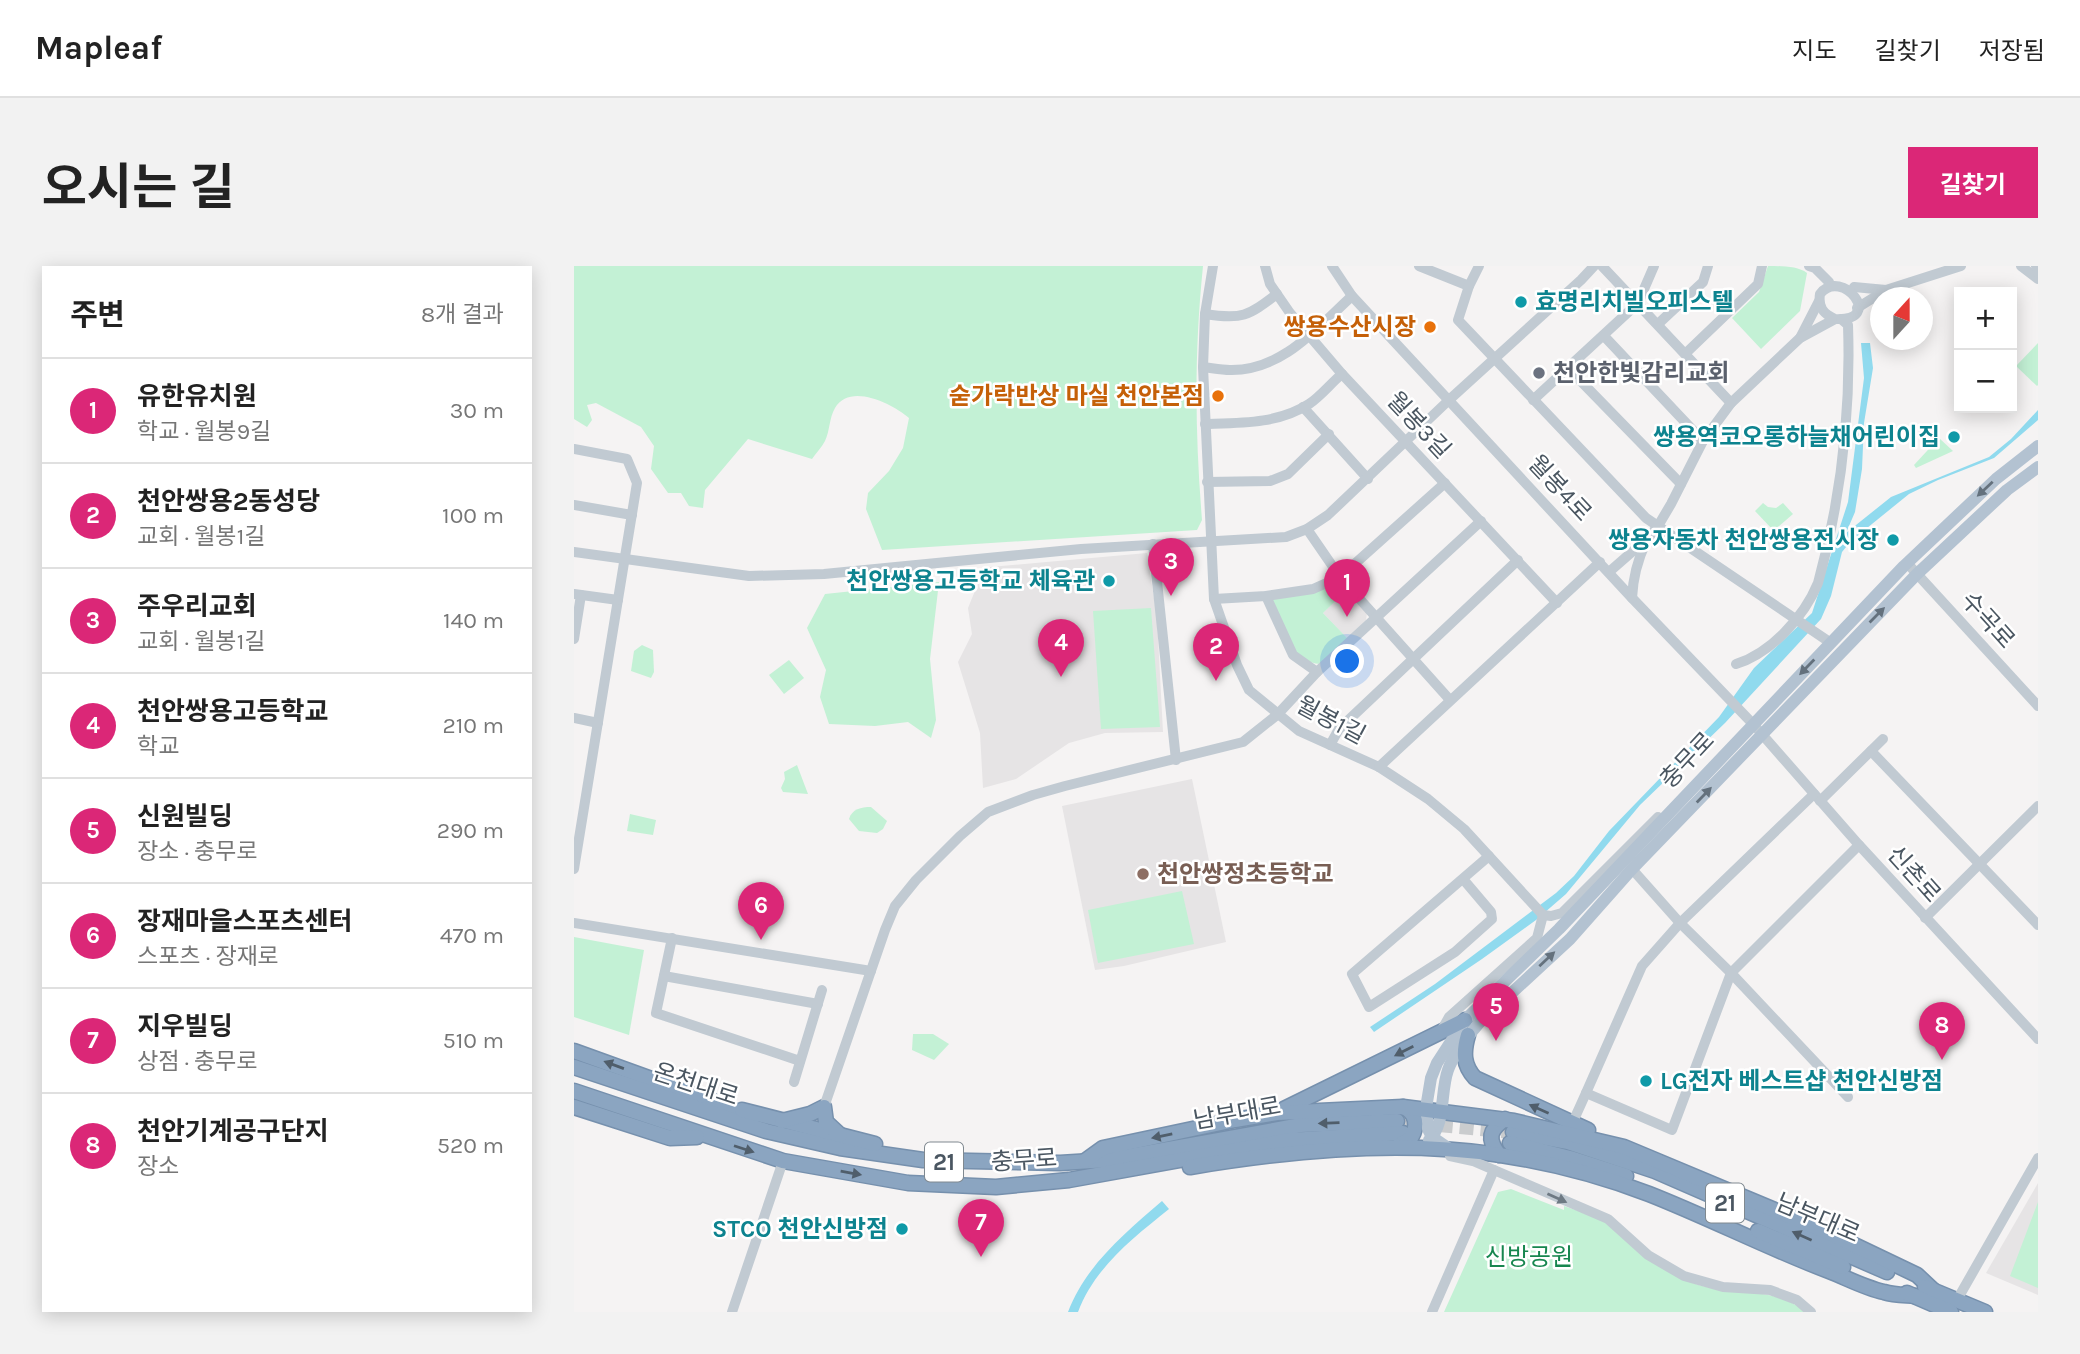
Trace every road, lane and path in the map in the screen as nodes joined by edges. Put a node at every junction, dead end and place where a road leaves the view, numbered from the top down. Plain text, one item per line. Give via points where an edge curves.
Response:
1 (1213, 266) edge
2 (1265, 266) edge
3 (1332, 266) edge
4 (1419, 266) edge
5 (1479, 266) edge
6 (1594, 266) edge
7 (1602, 266) edge
8 (1654, 266) edge
9 (1708, 266) edge
10 (1762, 266) edge
11 (1809, 266) edge
12 (1961, 266) edge
13 (2021, 266) edge
14 (2036, 266) edge
15 (1933, 270) edge
16 (2038, 273) edge
17 (2038, 279) edge
18 (1829, 282) junction
19 (1469, 286) junction
20 (1854, 287) junction
21 (1893, 287) edge
22 (1870, 288) edge
23 (1277, 294) junction
24 (1352, 296) junction
25 (1819, 300) junction
26 (1870, 301) edge
27 (1638, 303) junction
28 (1855, 311) junction
29 (1205, 314) junction
30 (1841, 321) junction
31 (1658, 324) junction
32 (1309, 335) junction
33 (1604, 336) junction
34 (1800, 338) junction
35 (1686, 353) junction
36 (1494, 361) junction
37 (1203, 367) junction
38 (1567, 367) junction
39 (1342, 374) junction
40 (1450, 400) junction
41 (1533, 400) junction
42 (1731, 403) junction
43 (1303, 407) junction
44 (1205, 425) junction
45 (1329, 434) junction
46 (1406, 441) junction
47 (1703, 441) junction
48 (2038, 446) edge
49 (574, 449) edge
50 (2038, 467) edge
51 (1368, 479) junction
52 (1207, 482) junction
53 (1445, 483) junction
54 (1681, 484) junction
55 (574, 505) edge
56 (632, 515) junction
57 (1481, 521) junction
58 (1658, 526) junction
59 (1307, 529) junction
60 (1648, 537) junction
61 (1210, 540) junction
62 (1153, 544) junction
63 (574, 552) edge
64 (625, 559) junction
65 (1518, 560) junction
66 (1600, 562) junction
67 (1907, 563) junction
68 (1609, 572) junction
69 (1917, 574) junction
70 (1340, 577) junction
71 (578, 594) edge
72 (1266, 596) junction
73 (1632, 598) junction
74 (1214, 599) junction
75 (618, 600) junction
76 (1558, 603) junction
77 (1375, 618) junction
78 (1799, 620) junction
79 (574, 639) edge
80 (1831, 643) junction
81 (1413, 660) junction
82 (1736, 664) dead end
83 (1317, 672) junction
84 (1450, 699) junction
85 (2038, 706) edge
86 (1277, 715) junction
87 (574, 718) edge
88 (598, 723) junction
89 (1753, 724) junction
90 (1762, 735) junction
91 (1883, 739) dead end
92 (1330, 745) junction
93 (1871, 751) junction
94 (1176, 760) junction
95 (1379, 767) junction
96 (1690, 790) junction
97 (1817, 797) junction
98 (2038, 806) edge
99 (1859, 845) junction
100 (1489, 856) junction
101 (1979, 863) junction
102 (574, 869) edge
103 (1632, 869) junction
104 (1463, 879) junction
105 (1543, 915) junction
106 (1925, 918) junction
107 (574, 923) edge
108 (1680, 923) junction
109 (2038, 925) edge
110 (672, 938) junction
111 (871, 971) junction
112 (1731, 973) junction
113 (664, 976) junction
114 (822, 990) dead end
115 (818, 1004) junction
116 (1465, 1020) junction
117 (1440, 1033) junction
118 (1468, 1035) junction
119 (2038, 1039) edge
120 (574, 1051) edge
121 (800, 1060) junction
122 (574, 1068) edge
123 (794, 1082) dead end
124 (574, 1091) edge
125 (1586, 1093) junction
126 (1848, 1097) dead end
127 (574, 1107) edge
128 (729, 1107) junction
129 (824, 1107) junction
130 (1433, 1109) junction
131 (1278, 1113) junction
132 (781, 1122) junction
133 (1572, 1124) junction
134 (1400, 1127) junction
135 (766, 1131) junction
136 (1509, 1131) junction
137 (706, 1137) junction
138 (1432, 1137) junction
139 (846, 1138) junction
140 (805, 1141) joint
141 (1420, 1146) junction
142 (1624, 1147) junction
143 (1448, 1148) junction
144 (1294, 1152) junction
145 (1499, 1155) junction
146 (2038, 1158) edge
147 (923, 1160) junction
148 (783, 1161) junction
149 (1085, 1161) junction
150 (1473, 1161) junction
151 (1494, 1170) junction
152 (1100, 1174) junction
153 (1933, 1290) junction
154 (1915, 1296) junction
155 (1954, 1306) edge
156 (732, 1312) edge
157 (1432, 1312) edge
158 (1811, 1312) edge
159 (1985, 1312) edge

1 - 29 street, 월봉1길
2 - 23 street, 월봉3길
3 - 24 street, 월봉4로
4 - 19 street
5 - 19 street
6 - 36 street
7 - 27 street
8 - 27 street
9 - 31 street via 1703,282
10 - 35 street via 1758,284
11 - 18 street
12 - 15 street
13 - 17 street
14 - 16 street
15 - 21 street
18 - 20 street via 1846,281
18 - 25 street
19 - 36 street via 1458,320
20 - 22 street
20 - 28 street via 1859,295
23 - 29 street via 1244,316
23 - 32 street, 월봉3길
24 - 32 street
24 - 40 street, 월봉4로
25 - 30 street via 1824,312
25 - 34 street
26 - 28 street
27 - 31 street
27 - 33 street
28 - 30 street
29 - 37 street, 월봉1길
30 - 34 street
30 - 78 street via 1847,415 1838,493 1818,583
31 - 35 street
32 - 37 street via 1283,357 1261,366
32 - 39 street, 월봉3길
33 - 38 street
33 - 47 street
34 - 42 street
35 - 42 street
36 - 40 street
36 - 41 street
37 - 44 street, 월봉1길
38 - 41 street
38 - 54 street
39 - 43 street
39 - 46 street, 월봉3길
40 - 46 street
40 - 66 street, 월봉4로
41 - 58 street
42 - 47 street
43 - 44 street via 1256,422
43 - 45 street
44 - 52 street, 월봉1길
45 - 51 street
45 - 52 street via 1288,474 1270,481
46 - 51 street
46 - 53 street, 월봉3길
47 - 54 street
48 -> 67 main road, 충무로
49 - 56 street via 627,459 637,484
50 - 69 main road, 충무로
51 - 59 street
52 - 61 street, 월봉1길
53 - 57 street, 월봉3길
53 - 70 street
54 - 58 street
55 - 56 street
56 - 64 street
57 - 65 street, 월봉3길
57 - 77 street
58 - 60 street
58 - 78 street
59 - 61 street via 1286,537
59 - 70 street
60 - 68 street
60 - 73 street via 1637,559
61 - 62 street
61 - 74 street, 월봉1길
62 - 64 street via 824,574 749,576
62 - 94 street
63 - 64 street
64 - 75 street
65 - 76 street, 월봉3길
65 - 81 street
66 - 68 street, 월봉4로
66 - 76 street
67 - 69 street, 수곡로
67 - 80 main road, 충무로
68 - 73 street, 월봉4로
69 - 85 street, 수곡로
90 -> 69 main road, 충무로
70 - 72 street via 1312,589
70 - 77 street
71 - 75 street
71 - 79 street
72 - 74 street
72 - 83 street via 1293,655
73 - 89 street, 월봉4로
74 - 86 street, 월봉1길 via 1249,690
75 - 88 street
76 - 84 street
77 - 81 street
77 - 83 street
78 - 80 street
78 - 82 street via 1762,651
80 -> 89 main road, 충무로
81 - 84 street
81 - 92 street via 1339,729
83 - 86 street
84 - 95 street
86 - 92 street, 월봉1길
86 - 94 street via 1243,742
87 - 88 street
88 - 102 street
89 - 90 street, 월봉4로
89 - 96 main road, 충무로
90 - 97 street, 신촌로
103 -> 90 main road, 충무로
91 - 93 street
92 - 95 street, 월봉1길
93 - 97 street
93 - 101 street
94 - 111 street via 1032,794 988,812 960,835 895,906
95 - 100 street, 월봉1길 via 1428,799
96 - 105 street via 1562,914
96 - 116 main road, 충무로 via 1559,929
97 - 99 street, 신촌로
97 - 108 street
98 - 101 street
99 - 106 street, 신촌로
99 - 112 street
100 - 104 street
100 - 105 street, 월봉1길
101 - 106 street
101 - 109 street
103 - 108 street
118 -> 103 main road, 충무로 via 1570,939
104 - 104 street via 1352,974 1369,1007 1455,952 1492,919
105 - 117 street via 1537,938 1449,1017
106 - 119 street, 신촌로
107 - 110 street
108 - 112 street
108 - 125 street via 1642,967
110 - 111 street
110 - 113 street
111 - 129 street
112 - 125 street via 1672,1130
112 - 126 street
113 - 115 street
113 - 121 street via 656,1013
114 - 115 street
115 - 121 street
116 - 117 highway
116 - 130 main road, 충무로 via 1431,1078
117 -> 131 highway
118 - 130 main road, 충무로
133 -> 118 highway via 1475,1078 1464,1055
128 -> 120 highway, 21
121 - 123 street
122 - 135 highway, 온천대로
124 - 137 highway, 온천대로 / 21
125 - 133 street
127 - 137 highway, 21 via 670,1139
128 - 132 highway
128 - 135 highway, 21
129 - 132 highway
129 - 139 highway via 826,1122
130 - 134 highway
130 - 136 highway
130 - 138 main road, 충무로 via 1437,1129
131 - 134 highway
131 -> 149 highway via 1103,1149
132 - 139 highway
133 - 142 highway
134 - 141 highway
134 - 144 highway
134 -> 149 highway, 남부대로 / 21 via 1301,1125
134 - 152 highway, 남부대로 via 1290,1140
135 - 140 highway, 온천대로 / 21
136 - 142 highway via 1579,1135
136 - 145 highway via 1494,1126 1491,1143
153 -> 136 highway, 남부대로 / 21 via 1655,1171 1568,1142
136 - 154 highway, 남부대로 / 21 via 1570,1158 1649,1184
137 -> 148 highway, 온천대로 / 21
138 - 141 main road
138 - 143 main road
139 - 147 highway
140 - 147 highway, 충무로 / 21
141 - 143 highway
142 - 153 highway via 1827,1232 1917,1275
143 - 145 highway
143 - 150 street
144 - 150 street via 1413,1152
144 - 152 highway via 1110,1180
145 - 154 highway via 1608,1180 1825,1270 1884,1292
146 - 155 street
147 - 149 highway, 충무로 / 21
148 -> 152 highway, 충무로 / 21 via 908,1183 996,1187
148 - 156 street
150 - 151 street
151 - 157 street
151 -> 158 street via 1608,1219 1647,1255 1684,1276 1723,1287 1770,1290 1797,1300
153 - 155 highway, 남부대로
154 - 155 highway, 남부대로
155 - 159 highway, 남부대로

